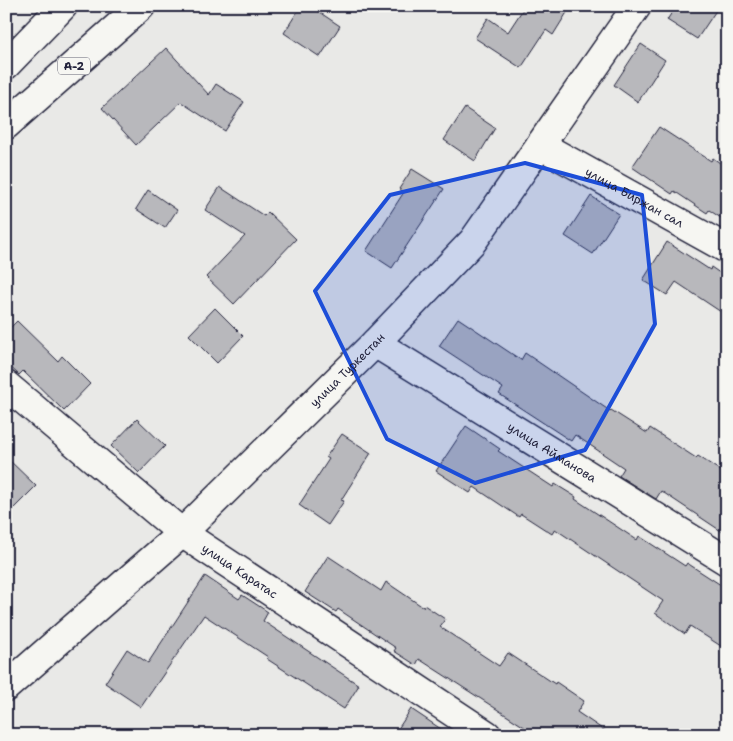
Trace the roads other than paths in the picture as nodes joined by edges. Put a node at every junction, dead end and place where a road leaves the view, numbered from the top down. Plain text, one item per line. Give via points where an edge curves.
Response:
1 (64, 6) edge
2 (141, 6) edge
3 (637, 6) edge
4 (6, 65) edge
5 (6, 125) edge
6 (540, 145) junction
7 (727, 249) edge
8 (375, 343) junction
9 (6, 385) edge
10 (182, 533) junction
11 (727, 561) edge
12 (6, 687) edge
13 (487, 735) edge

1 - 4 main road
2 - 5 main road, A-2
3 - 6 main road, улица Туркестан
6 - 7 main road, улица Биржан сал
6 - 8 main road, улица Туркестан via 473,241
8 - 10 main road, улица Туркестан
8 - 11 main road, улица Айманова
9 - 10 main road, улица Каратас
10 - 12 main road, улица Туркестан
10 - 13 main road, улица Каратас

